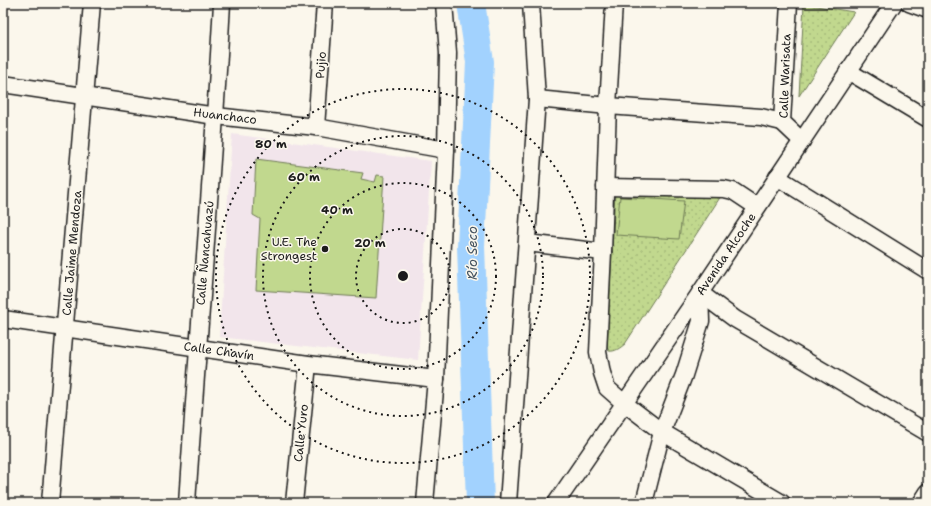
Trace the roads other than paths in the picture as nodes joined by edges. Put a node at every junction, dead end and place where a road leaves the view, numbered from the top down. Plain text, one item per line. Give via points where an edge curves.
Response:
1 (92, 3) edge
2 (222, 3) edge
3 (325, 3) edge
4 (444, 3) edge
5 (531, 3) edge
6 (614, 3) edge
7 (789, 3) edge
8 (894, 3) edge
9 (909, 3) edge
10 (928, 10) edge
11 (848, 71) junction
12 (3, 84) edge
13 (84, 97) junction
14 (536, 99) junction
15 (608, 106) junction
16 (216, 116) junction
17 (928, 119) edge
18 (782, 122) junction
19 (316, 127) junction
20 (802, 141) junction
21 (446, 150) junction
22 (777, 177) junction
23 (605, 187) junction
24 (757, 207) junction
25 (527, 243) junction
26 (603, 252) junction
27 (928, 271) edge
28 (700, 293) junction
29 (3, 319) edge
30 (65, 328) junction
31 (197, 348) junction
32 (308, 364) junction
33 (436, 379) junction
34 (624, 403) junction
35 (662, 432) junction
36 (928, 433) edge
37 (928, 492) edge
38 (50, 503) edge
39 (187, 503) edge
40 (294, 503) edge
41 (425, 503) edge
42 (508, 503) edge
43 (556, 503) edge
44 (644, 503) edge
45 (782, 503) edge
46 (921, 503) edge

1 - 13 street, Calle Jaime Mendoza
2 - 16 street, Calle Ñancahuazú
3 - 19 street, Pujio
4 - 21 street via 448,53
5 - 14 street
6 - 15 street
7 - 18 street, Calle Warisata
8 - 11 street, Avenida Alcoche
9 - 10 street
11 - 17 street
11 - 20 street, Avenida Alcoche
12 - 13 street, Huanchaco
13 - 16 street, Huanchaco
13 - 30 street, Calle Jaime Mendoza
14 - 15 street
14 - 25 street
15 - 18 street via 761,117
15 - 23 street
16 - 19 street, Huanchaco
16 - 31 street, Calle Ñancahuazú
18 - 20 street, Calle Warisata
19 - 21 street, Huanchaco
20 - 22 street, Avenida Alcoche
21 - 33 street
22 - 24 street, Avenida Alcoche
22 - 27 street
23 - 24 street via 724,189 733,191
23 - 26 street
24 - 28 street, Avenida Alcoche
25 - 26 street
25 - 42 street
26 - 34 street via 598,352 607,388
28 - 34 street, Avenida Alcoche
28 - 35 street via 701,321
28 - 36 street via 735,319
29 - 30 street, Calle Chavín
30 - 31 street, Calle Chavín
30 - 38 street, Calle Jaime Mendoza
31 - 32 street, Calle Chavín
31 - 39 street, Calle Ñancahuazú
32 - 33 street, Calle Chavín
32 - 40 street, Calle Yuro
33 - 41 street
34 - 35 street
34 - 43 street, Avenida Alcoche
35 - 44 street
35 - 45 street
37 - 46 street

